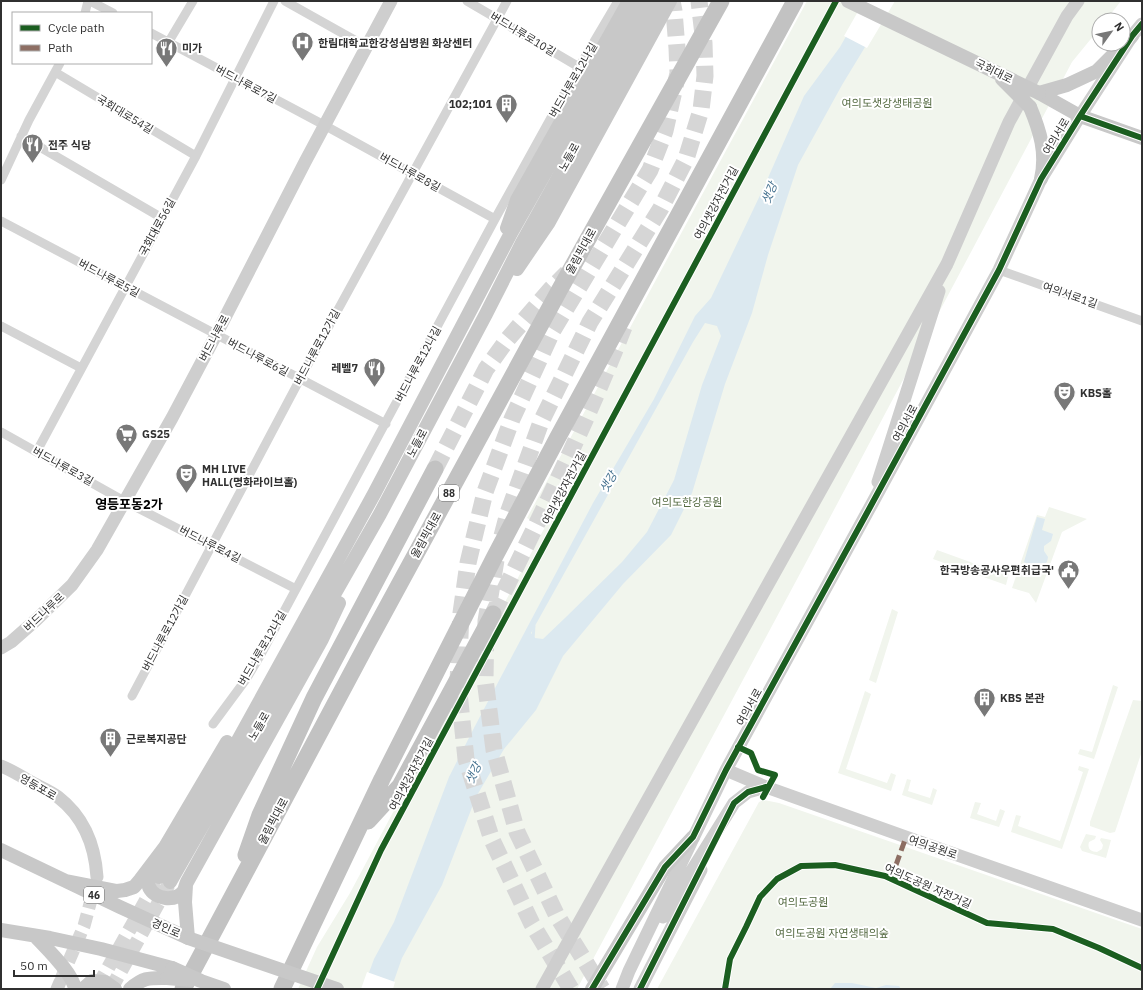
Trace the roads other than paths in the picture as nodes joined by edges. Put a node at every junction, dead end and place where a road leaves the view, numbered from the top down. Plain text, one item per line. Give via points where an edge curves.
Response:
1 (89, 1) edge
2 (194, 1) edge
3 (274, 1) edge
4 (284, 1) edge
5 (391, 1) edge
6 (467, 1) edge
7 (507, 1) edge
8 (618, 1) edge
9 (628, 1) edge
10 (642, 1) edge
11 (657, 1) edge
12 (670, 1) edge
13 (721, 1) edge
14 (795, 1) edge
15 (848, 1) edge
16 (1078, 1) edge
17 (85, 12) edge
18 (111, 12) edge
19 (497, 19) junction
20 (1142, 24) edge
21 (152, 34) edge
22 (1132, 36) junction
23 (168, 42) junction
24 (367, 47) junction
25 (59, 64) edge
26 (579, 67) junction
27 (995, 71) junction
28 (55, 72) junction
29 (235, 78) junction
30 (1039, 93) junction
31 (1080, 116) junction
32 (324, 125) junction
33 (21, 136) junction
34 (1142, 138) edge
35 (196, 156) junction
36 (412, 173) junction
37 (1041, 179) junction
38 (1, 180) edge
39 (162, 218) junction
40 (495, 219) junction
41 (1, 221) edge
42 (947, 264) junction
43 (494, 266) junction
44 (999, 270) junction
45 (125, 287) junction
46 (486, 314) junction
47 (1142, 321) edge
48 (1, 326) edge
49 (216, 335) junction
50 (81, 368) junction
51 (300, 379) junction
52 (386, 424) junction
53 (1, 432) edge
54 (36, 451) junction
55 (435, 470) tunnel mouth
56 (124, 501) junction
57 (868, 511) junction
58 (380, 514) junction
59 (211, 544) junction
60 (296, 588) junction
61 (493, 614) tunnel mouth
62 (6, 645) edge
63 (1, 657) edge
64 (132, 696) dead end
65 (213, 724) dead end
66 (2, 765) edge
67 (726, 770) junction
68 (766, 786) junction
69 (734, 803) junction
70 (356, 834) junction
71 (693, 837) junction
72 (1, 850) edge
73 (159, 876) junction
74 (97, 877) tunnel mouth
75 (66, 881) junction
76 (187, 882) junction
77 (231, 898) junction
78 (1142, 920) edge
79 (1, 930) edge
80 (34, 936) junction
81 (188, 938) junction
82 (629, 971) junction
83 (170, 973) junction
84 (75, 989) edge
85 (83, 989) edge
86 (115, 989) edge
87 (130, 989) edge
88 (183, 989) edge
89 (224, 989) edge
90 (282, 989) edge
91 (337, 989) edge
92 (542, 989) edge
93 (592, 989) edge
94 (622, 989) edge
95 (640, 989) edge

1 - 17 street
1 - 18 street
2 - 23 street
3 - 29 street, 국회대로56길
4 - 24 street
5 - 24 main road, 버드나루로
6 - 19 street, 버드나루로10길
7 - 19 street, 버드나루로12가길
8 - 26 street, 버드나루로12나길
9 - 43 main road via 517,200
10 - 43 main road, 노들로
11 - 46 main road, 노들로 via 522,243
12 - 46 main road via 549,222
13 - 77 highway, 올림픽대로 / 88 via 560,289
14 - 70 highway via 494,558
15 - 27 main road, 국회대로, bridge
16 - 42 main road via 1067,16 1009,122
19 - 26 street, 버드나루로10길
19 - 36 street, 버드나루로12가길
20 - 22 main road, 여의서로
21 - 23 street, 버드나루로7길
22 - 30 main road via 1097,71 1067,85
22 - 31 main road, 여의서로
23 - 29 street, 버드나루로7길
24 - 32 main road, 버드나루로
25 - 28 street
26 - 40 street, 버드나루로12나길
27 - 30 main road, 국회대로, bridge
27 - 37 main road, bridge via 1030,107 1044,149
28 - 33 street
28 - 35 street, 국회대로54길
29 - 32 street, 버드나루로7길
29 - 35 street, 국회대로56길
30 - 31 main road, 국회대로
31 - 34 main road, 국회대로
31 - 37 main road, 여의서로
32 - 36 street, 버드나루로8길
32 - 49 main road, 버드나루로
33 - 38 street
33 - 39 street
35 - 39 street, 국회대로56길
36 - 40 street, 버드나루로8길
36 - 51 street, 버드나루로12가길
37 - 44 main road, 여의서로
39 - 45 street, 국회대로56길
40 - 52 street, 버드나루로12나길
41 - 45 street, 버드나루로5길
42 - 57 main road
42 - 92 main road
43 - 73 main road, 노들로 via 374,494 292,622 226,744 164,847
44 - 47 street, 여의서로1길
44 - 57 main road, 여의서로
45 - 49 street, 버드나루로5길
45 - 50 street, 국회대로56길
46 - 58 main road, 노들로
48 - 50 street
49 - 51 street, 버드나루로6길
49 - 56 main road, 버드나루로
50 - 54 street, 국회대로56길
51 - 52 street, 버드나루로6길
51 - 59 street, 버드나루로12가길
52 - 60 street, 버드나루로12나길
53 - 54 street, 버드나루로3길
54 - 56 street, 버드나루로3길
55 - 77 highway via 314,698 260,815
56 - 59 street, 버드나루로4길
56 - 62 main road, 버드나루로 via 97,550 72,585
57 - 67 main road, 여의서로
58 - 73 main road, 노들로
58 - 76 main road via 322,639
59 - 60 street, 버드나루로4길
59 - 64 street, 버드나루로12가길
60 - 65 street, 버드나루로12나길 via 257,662
61 - 70 highway via 400,786
62 - 63 main road, 버드나루로
66 - 74 main road, 영등포로 / 46 via 68,806 90,837
67 - 68 main road, 여의공원로
67 - 71 main road, 여의서로
68 - 69 main road via 748,792
68 - 78 main road, 여의공원로
69 - 82 main road
69 - 95 main road
70 - 90 highway
71 - 82 main road, 여의서로
71 - 93 main road via 665,866
72 - 75 main road, 경인로 / 46
73 - 75 main road via 117,891
73 - 76 main road via 149,887 161,898 177,896 184,891
75 - 81 main road, 경인로 / 46
76 - 81 main road via 185,902
77 - 88 highway, 올림픽대로 / 88
79 - 80 main road
80 - 83 main road via 101,949
80 - 84 main road via 68,972
81 - 91 main road, 경인로 / 46, bridge
82 - 94 main road, 여의서로
83 - 87 main road via 141,980
83 - 89 main road, bridge
85 - 86 main road via 92,981 105,982

